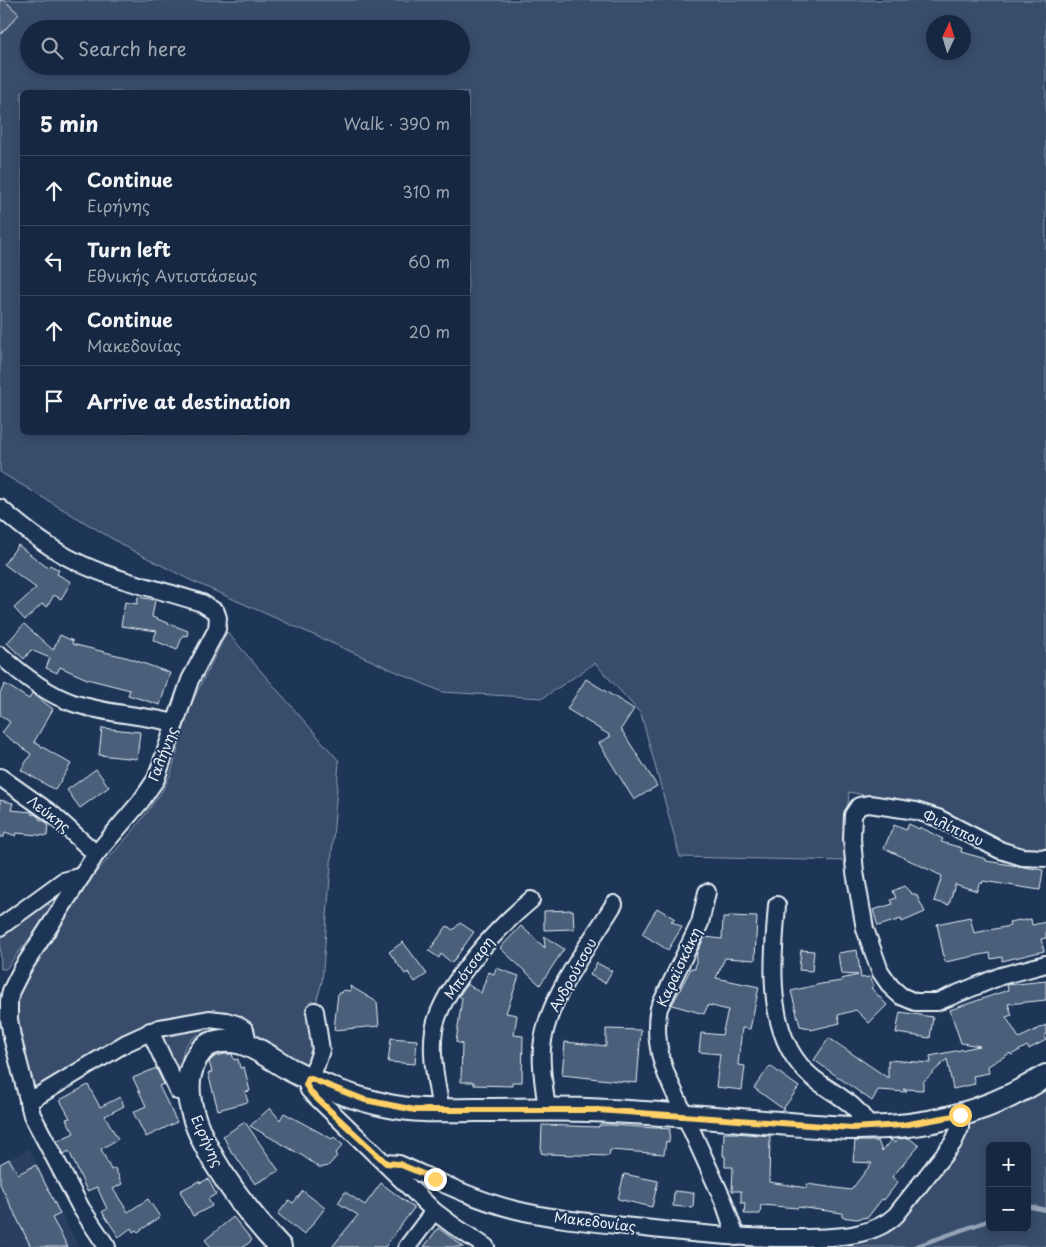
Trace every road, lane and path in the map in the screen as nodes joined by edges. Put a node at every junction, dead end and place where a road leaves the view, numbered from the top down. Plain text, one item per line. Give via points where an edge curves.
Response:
1 (0, 508) edge
2 (0, 655) edge
3 (175, 723) junction
4 (0, 777) edge
5 (96, 854) junction
6 (1046, 858) edge
7 (82, 876) junction
8 (707, 892) dead end
9 (531, 900) dead end
10 (614, 904) dead end
11 (777, 905) dead end
12 (0, 927) edge
13 (1046, 964) edge
14 (4, 1004) edge
15 (315, 1011) dead end
16 (150, 1031) junction
17 (248, 1046) junction
18 (1046, 1076) edge
19 (309, 1078) junction
20 (189, 1092) junction
21 (28, 1102) junction
22 (441, 1110) junction
23 (547, 1110) junction
24 (960, 1115) junction
25 (684, 1116) junction
26 (869, 1128) junction
27 (386, 1163) junction
28 (434, 1211) junction
29 (736, 1237) junction
30 (107, 1247) edge
31 (280, 1247) edge
32 (407, 1247) edge
33 (486, 1247) edge

1 - 3 street, Γαλήνης via 50,547 73,560 119,579 202,603 216,612 216,633 190,680
2 - 3 street via 40,686 71,702
3 - 5 street, Γαλήνης via 149,790
4 - 5 street, Λεύκης via 52,814
5 - 7 street, Γαλήνης
6 - 13 street, Φιλίππου via 1000,850 928,814 872,804 859,806 853,815 855,879 862,918 876,964 899,994 915,1002 937,1002 1001,976
7 - 12 street via 59,884
7 - 14 street, Γαλήνης via 22,969
8 - 25 street, Καραϊσκάκη via 702,919 658,1016 662,1062
9 - 22 street, Μπότσαρη via 492,937 441,1009 433,1048
10 - 23 street, Ανδρούτσου via 561,990 546,1028 541,1056
11 - 26 street via 774,982 778,1018 787,1043 805,1070 850,1104
14 - 21 street, Γαλήνης
15 - 19 street via 321,1050
16 - 17 street via 209,1019 226,1021 245,1030
16 - 20 street via 178,1091
16 - 21 street
17 - 19 street, Ειρήνης
17 - 20 street, Ειρήνης via 228,1040 207,1046 192,1067
18 - 24 street, Ειρήνης via 994,1104
19 - 22 street, Ειρήνης via 388,1106
19 - 27 street via 306,1085 312,1094
20 - 31 street, Ειρήνης via 201,1134 221,1172 249,1213
21 - 30 street, Γαλήνης via 60,1170
22 - 23 street, Ειρήνης
23 - 25 street, Ειρήνης
24 - 26 street, Ειρήνης
24 - 29 street, Μακεδονίας via 960,1128 950,1148 900,1211 885,1224 836,1237
25 - 26 street, Ειρήνης
25 - 29 street, Καραϊσκάκη via 724,1202
27 - 28 street
27 - 29 street, Μακεδονίας via 399,1164 492,1203 530,1213
28 - 32 street
28 - 33 street

